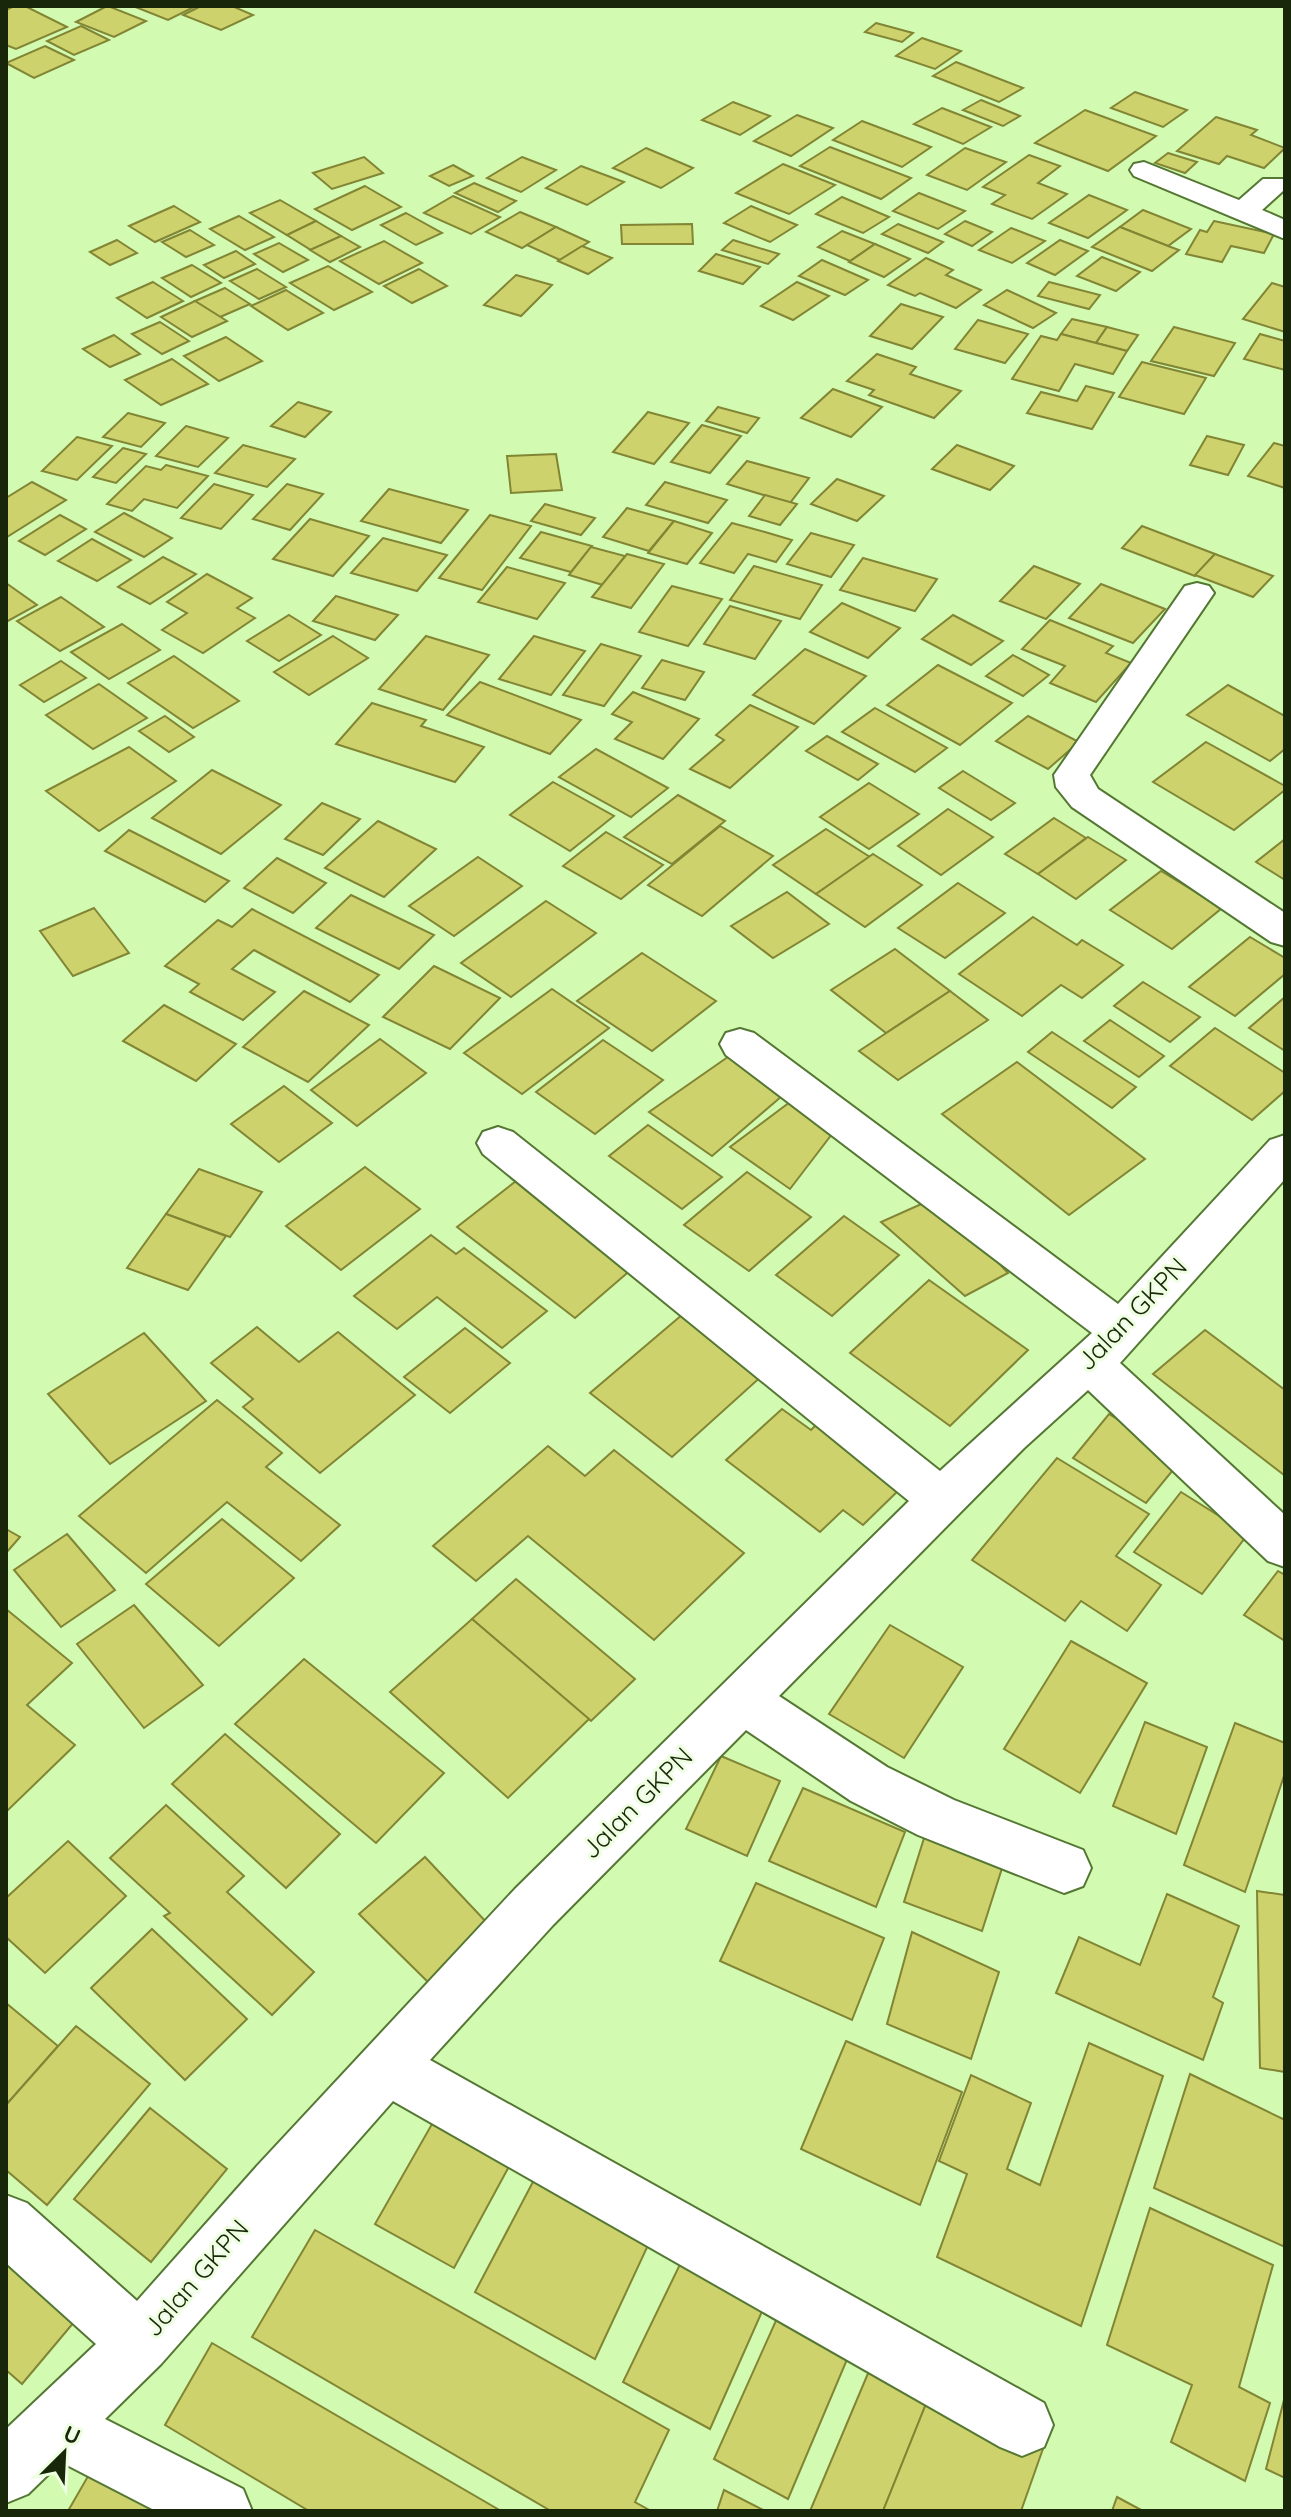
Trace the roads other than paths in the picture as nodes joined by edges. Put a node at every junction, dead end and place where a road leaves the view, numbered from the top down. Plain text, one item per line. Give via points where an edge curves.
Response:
1 (1144, 170) dead end
2 (1273, 185) dead end
3 (1242, 212) junction
4 (1285, 230) edge
5 (1197, 593) dead end
6 (1285, 932) edge
7 (740, 1044) dead end
8 (498, 1143) dead end
9 (1285, 1151) edge
10 (1106, 1347) junction
11 (942, 1500) junction
12 (1285, 1546) edge
13 (741, 1699) junction
14 (1064, 1868) dead end
15 (387, 2067) junction
16 (6, 2224) edge
17 (140, 2343) junction
18 (1022, 2425) dead end
19 (56, 2426) junction
20 (6, 2472) edge
21 (221, 2511) edge

1 - 3 street
2 - 3 street
3 - 4 street
5 - 6 street via 1076,765 1075,787
7 - 10 street
8 - 11 street
9 - 10 street, Jalan GKPN
10 - 11 street, Jalan GKPN
10 - 12 street
11 - 13 street, Jalan GKPN
13 - 14 street via 869,1784 936,1818
13 - 15 street, Jalan GKPN via 534,1907
15 - 17 street, Jalan GKPN
15 - 18 street
16 - 17 street
17 - 19 street, Jalan GKPN
19 - 20 street, Jalan GKPN
19 - 21 street

